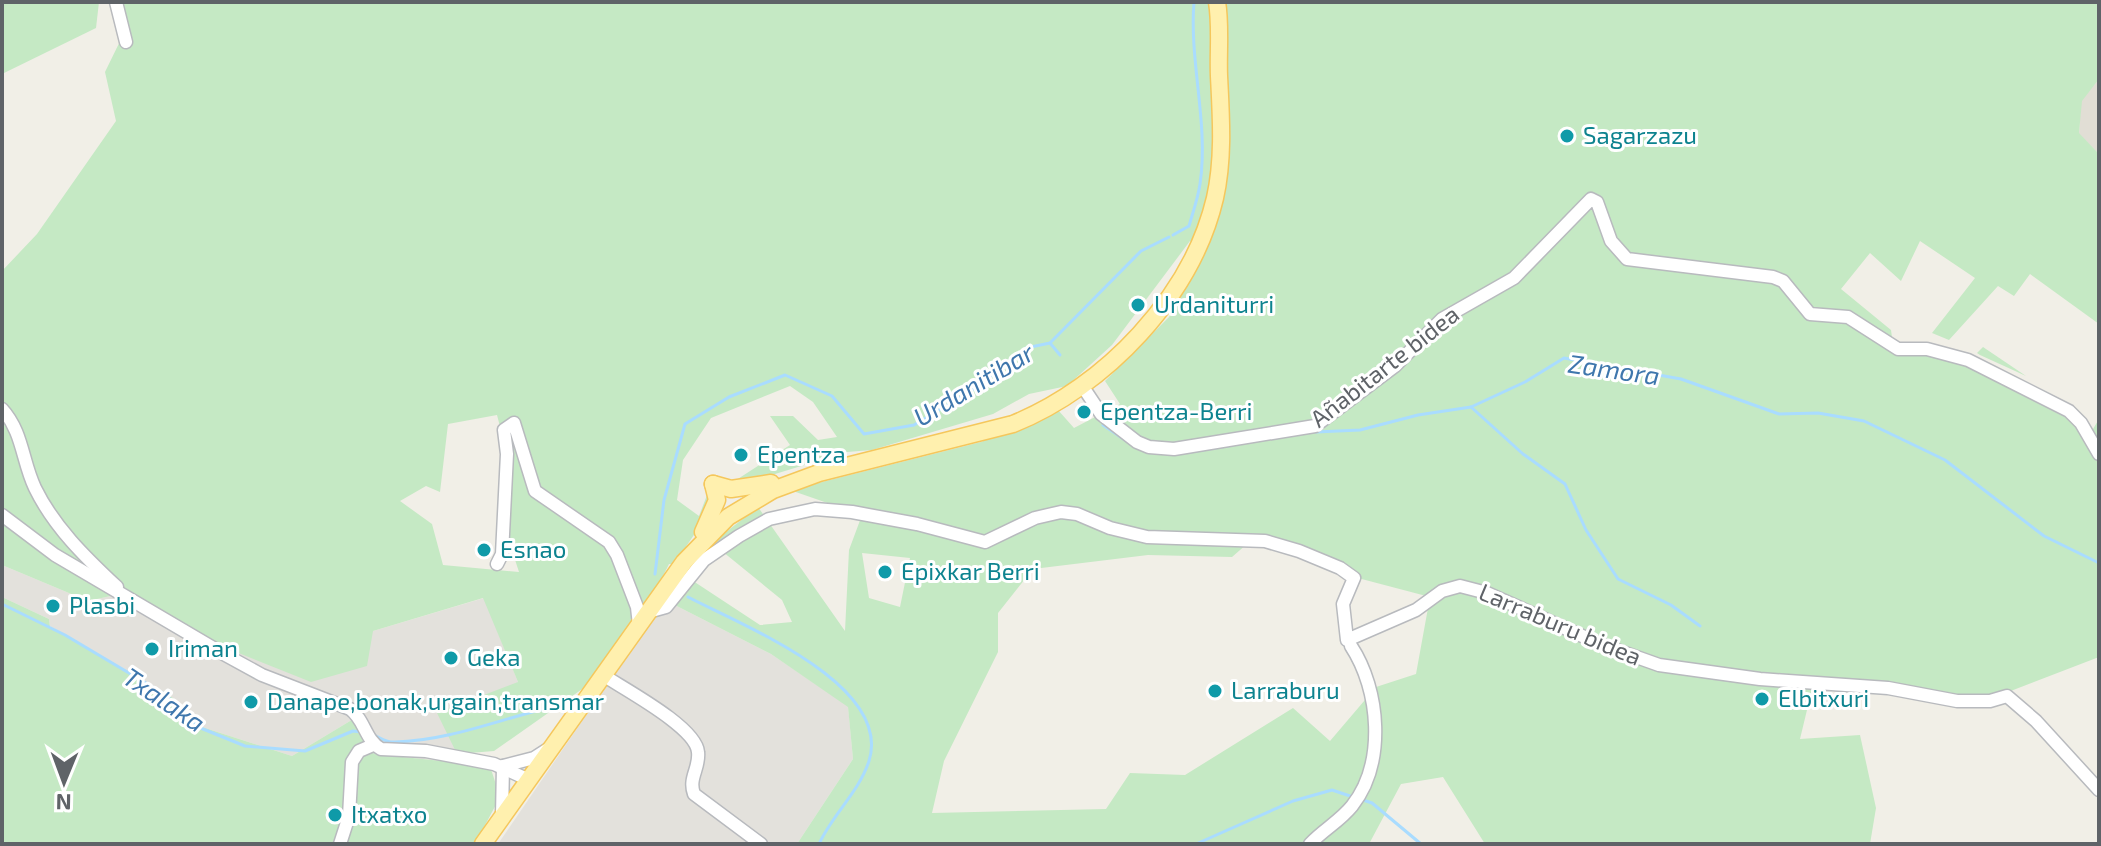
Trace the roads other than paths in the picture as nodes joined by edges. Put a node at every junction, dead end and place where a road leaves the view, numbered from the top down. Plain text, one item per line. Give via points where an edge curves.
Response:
1 (116, 2) edge
2 (1219, 4) edge
3 (126, 42) dead end
4 (1083, 387) junction
5 (2, 409) edge
6 (2099, 454) edge
7 (819, 473) junction
8 (771, 483) junction
9 (735, 503) junction
10 (2, 515) edge
11 (707, 533) junction
12 (691, 560) junction
13 (497, 564) dead end
14 (135, 602) junction
15 (643, 618) junction
16 (1351, 646) dead end
17 (603, 675) junction
18 (369, 737) junction
19 (549, 748) junction
20 (503, 766) junction
21 (527, 779) junction
22 (2099, 790) edge
23 (502, 815) junction
24 (340, 844) edge
25 (483, 844) edge
26 (761, 844) edge
27 (1310, 844) edge

1 - 3 street
2 - 4 main road via 1221,144 1210,212 1174,289
4 - 6 street, Añabitarte bidea via 1101,414 1149,447 1174,449 1315,426 1395,366 1442,319 1514,278 1591,199 1597,202 1617,252 1627,259 1783,281 1810,314 1848,317 1898,349 1927,349 1968,360 2069,411
4 - 7 main road via 1044,411
5 - 14 street via 17,428 34,487 56,527
7 - 8 main road
7 - 9 main road
8 - 9 main road
8 - 11 main road via 731,489 713,484 717,500
9 - 11 main road
10 - 14 street via 35,542
11 - 12 main road
12 - 15 main road
12 - 15 street, Larraburu bidea via 666,607
12 - 22 street, Larraburu bidea via 787,513 815,509 852,512 985,542 1061,512 1147,537 1265,541 1354,578 1343,604 1347,640 1460,586 1659,665 1888,688 1957,701 2007,696
13 - 15 street via 502,554 504,430 514,423 535,491 609,542
14 - 18 street via 262,675 350,709 359,715
15 - 17 main road
16 - 27 street via 1373,697 1371,765 1351,807
17 - 19 main road
17 - 26 street via 688,732 698,748 691,779 696,799
18 - 20 street via 393,752 426,751
18 - 24 street via 352,762 349,816
19 - 20 street
19 - 21 main road
20 - 21 street
20 - 23 street
21 - 23 main road
23 - 25 main road

